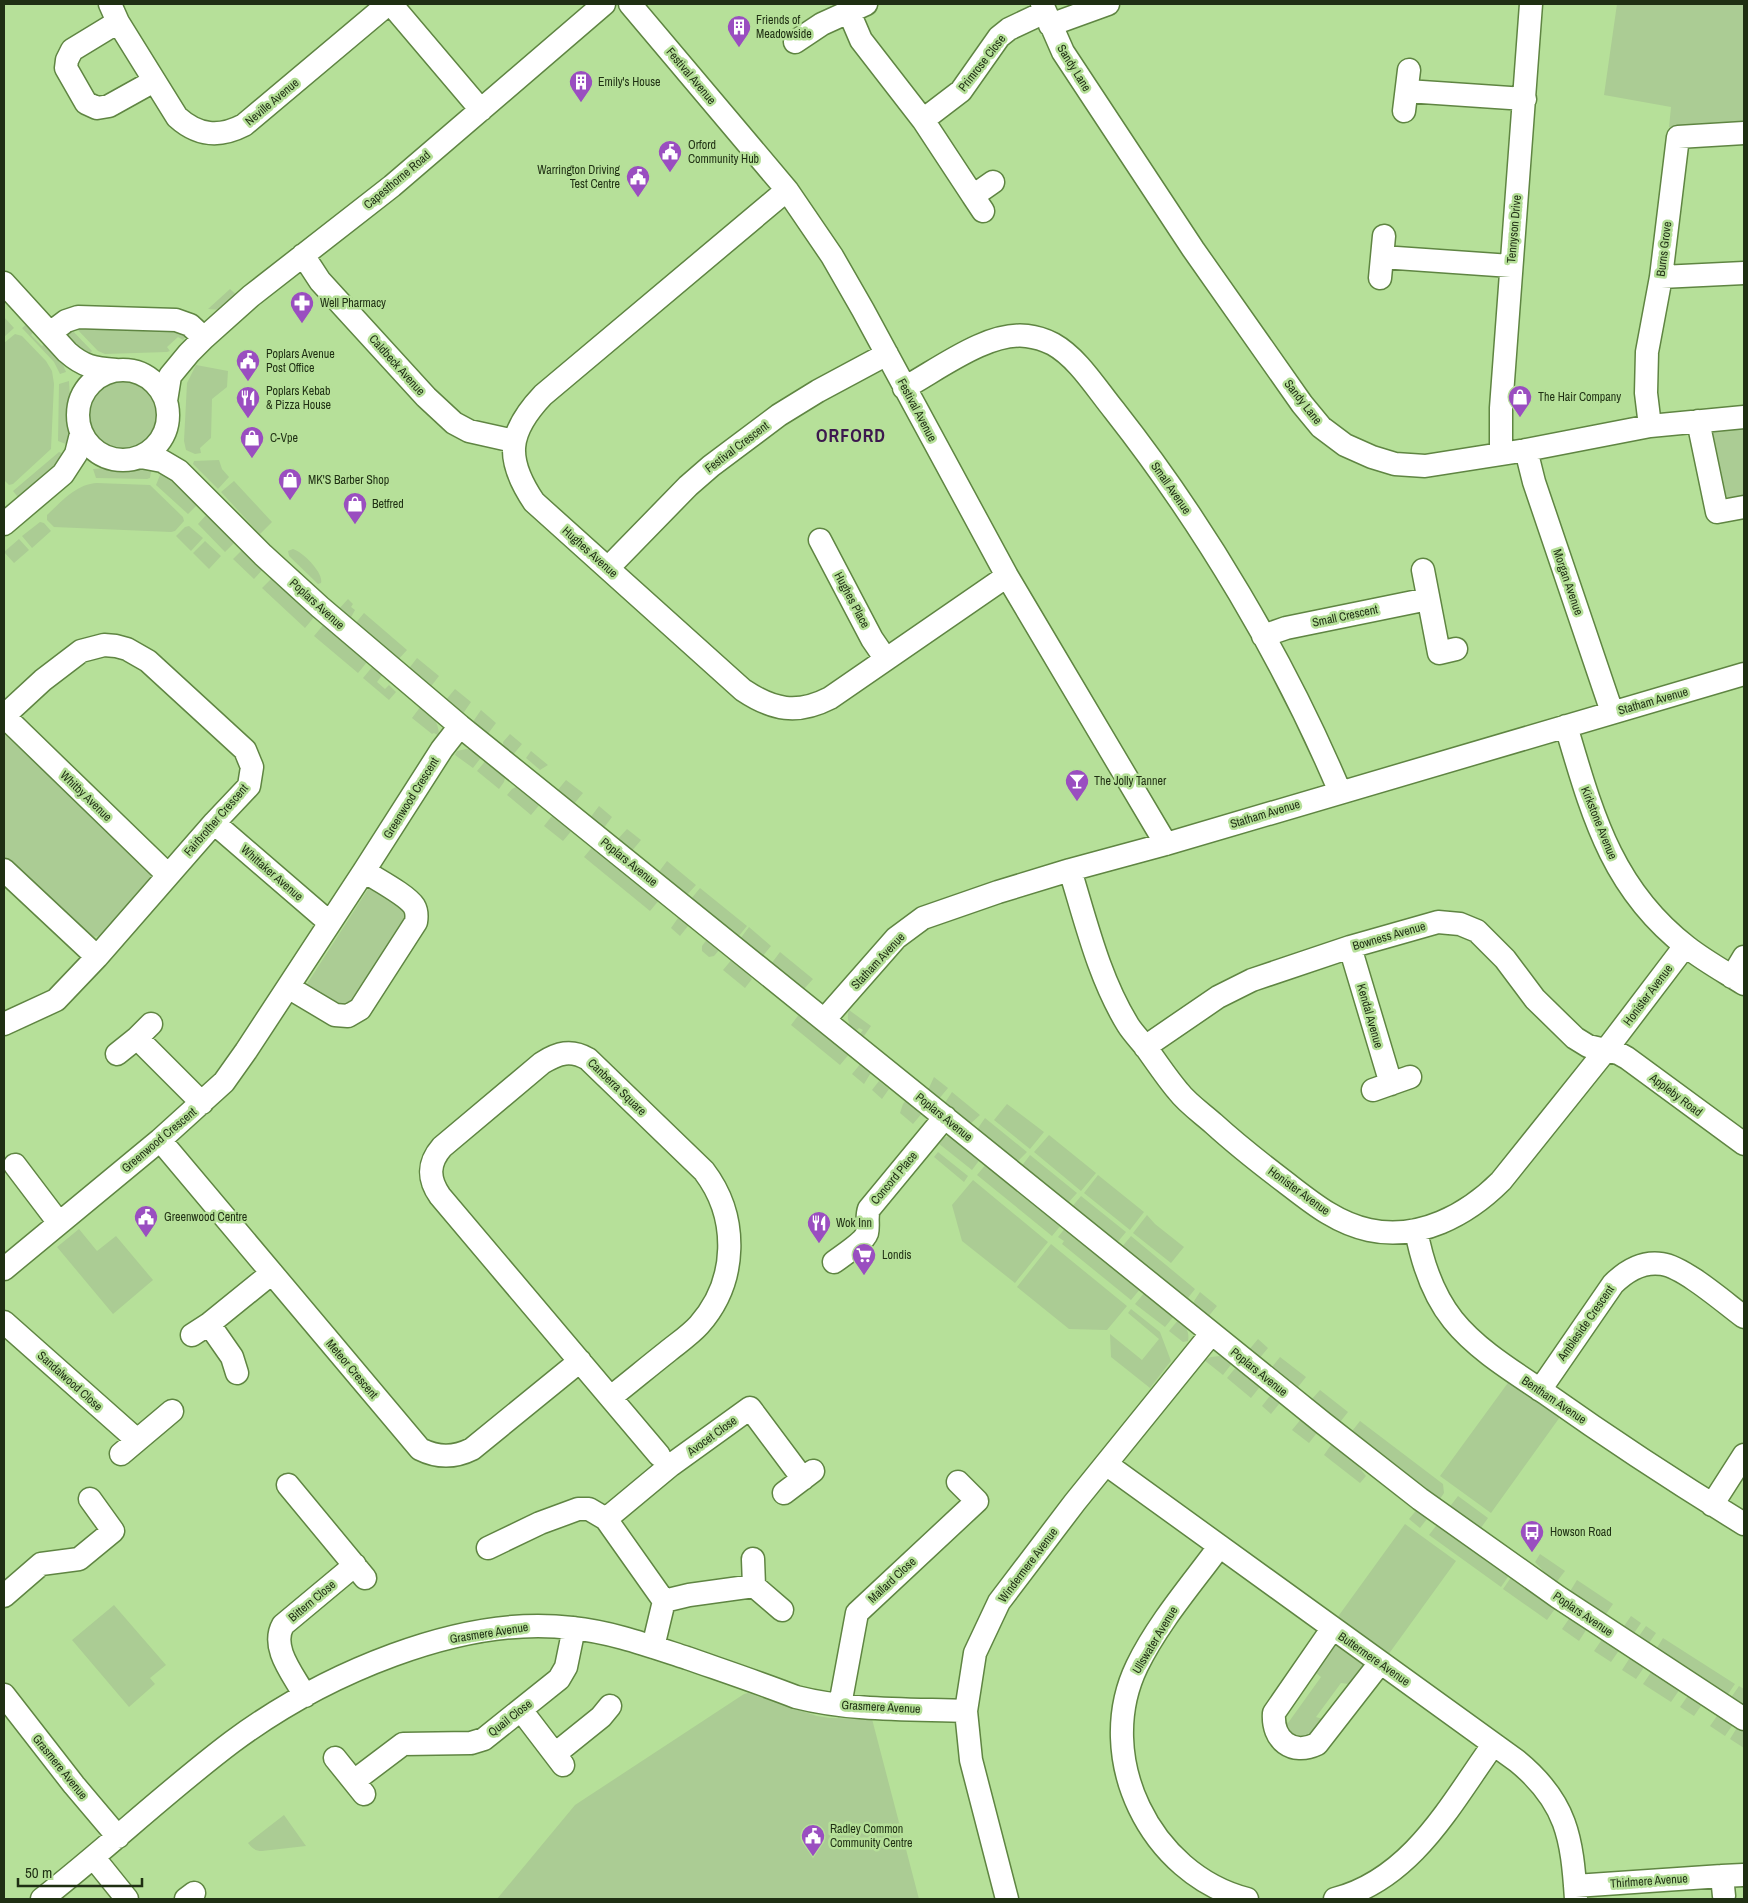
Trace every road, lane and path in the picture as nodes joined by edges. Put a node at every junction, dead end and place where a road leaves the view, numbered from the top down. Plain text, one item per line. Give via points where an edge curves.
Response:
1 (390, 4) edge
2 (604, 4) edge
3 (630, 4) edge
4 (1108, 4) edge
5 (1531, 4) edge
6 (857, 8) edge
7 (114, 13) edge
8 (1045, 14) edge
9 (794, 42) dead end
10 (154, 81) junction
11 (1407, 91) dead end
12 (1525, 99) junction
13 (481, 110) junction
14 (922, 120) junction
15 (1744, 133) edge
16 (993, 182) dead end
17 (787, 190) junction
18 (303, 255) junction
19 (1382, 257) dead end
20 (1511, 266) junction
21 (1744, 273) edge
22 (1661, 277) junction
23 (4, 283) edge
24 (50, 333) junction
25 (196, 345) junction
26 (67, 352) junction
27 (887, 354) junction
28 (122, 370) junction
29 (904, 388) junction
30 (166, 401) junction
31 (78, 406) junction
32 (1744, 417) edge
33 (1698, 421) junction
34 (168, 424) junction
35 (1650, 426) junction
36 (81, 434) junction
37 (514, 441) junction
38 (1526, 450) junction
39 (1501, 454) junction
40 (141, 457) junction
41 (113, 460) junction
42 (179, 471) junction
43 (63, 474) junction
44 (1744, 507) edge
45 (4, 524) edge
46 (820, 540) dead end
47 (608, 568) junction
48 (1423, 570) dead end
49 (1007, 576) junction
50 (1428, 599) junction
51 (1263, 636) junction
52 (1456, 649) dead end
53 (886, 658) junction
54 (1744, 674) edge
55 (1612, 712) junction
56 (4, 716) edge
57 (460, 726) junction
58 (1566, 726) junction
59 (1340, 792) junction
60 (214, 823) junction
61 (1166, 844) junction
62 (4, 870) edge
63 (1070, 870) junction
64 (364, 871) junction
65 (168, 876) junction
66 (330, 923) junction
67 (1686, 946) junction
68 (1350, 948) junction
69 (97, 957) junction
70 (1744, 957) edge
71 (1738, 980) edge
72 (288, 987) junction
73 (824, 1020) junction
74 (4, 1024) edge
75 (1145, 1048) junction
76 (1606, 1050) junction
77 (117, 1054) dead end
78 (1391, 1084) dead end
79 (202, 1103) junction
80 (945, 1117) junction
81 (160, 1140) junction
82 (1744, 1144) edge
83 (16, 1164) edge
84 (59, 1223) junction
85 (1416, 1230) junction
86 (834, 1262) dead end
87 (4, 1269) edge
88 (272, 1273) junction
89 (1744, 1317) edge
90 (4, 1322) edge
91 (1211, 1334) junction
92 (580, 1361) junction
93 (237, 1373) dead end
94 (1540, 1390) junction
95 (611, 1398) junction
96 (172, 1411) dead end
97 (659, 1455) dead end
98 (1744, 1455) edge
99 (1106, 1464) junction
100 (958, 1482) dead end
101 (288, 1485) dead end
102 (784, 1493) dead end
103 (99, 1503) dead end
104 (1712, 1504) junction
105 (606, 1519) junction
106 (1744, 1524) edge
107 (1219, 1547) junction
108 (488, 1548) dead end
109 (753, 1559) dead end
110 (754, 1586) junction
111 (4, 1596) edge
112 (664, 1601) junction
113 (782, 1610) dead end
114 (574, 1628) junction
115 (1332, 1629) junction
116 (653, 1647) junction
117 (1380, 1662) junction
118 (4, 1695) edge
119 (305, 1696) junction
120 (840, 1705) junction
121 (610, 1706) dead end
122 (520, 1710) junction
123 (966, 1711) junction
124 (1744, 1719) edge
125 (1492, 1745) junction
126 (335, 1758) dead end
127 (118, 1837) junction
128 (94, 1858) junction
129 (1729, 1882) dead end
130 (1576, 1893) edge
131 (42, 1899) edge
132 (126, 1899) edge
133 (1007, 1899) edge
134 (1247, 1899) edge
135 (1335, 1899) edge

1 - 10 street, Neville Avenue via 244,126 227,132 207,133 187,126 177,117
1 - 13 street
2 - 13 street, Capesthorne Road
3 - 17 street, Festival Avenue
4 - 8 street, Primrose Close
5 - 12 street, Tennyson Drive
6 - 9 street via 822,24
6 - 14 street via 862,40
7 - 10 street, Neville Avenue
7 - 10 street, Neville Avenue via 72,50 67,60 66,68 86,103 97,108 109,106
8 - 14 street, Primrose Close via 1004,33 961,91
8 - 39 street, Sandy Lane via 1062,52 1179,228 1302,404 1322,427 1345,445 1372,458 1395,464 1426,466
11 - 12 street
12 - 20 street, Tennyson Drive
13 - 18 street, Capesthorne Road via 392,186
14 - 16 street via 978,204
15 - 22 street, Burns Grove via 1678,137
17 - 27 street, Festival Avenue via 832,256
17 - 37 street, Hughes Avenue via 542,395 529,409
18 - 25 street, Capesthorne Road
18 - 37 street, Caldbeck Avenue via 320,281 426,397 454,422 470,431
19 - 20 street
20 - 39 street, Tennyson Drive
21 - 22 street
22 - 35 street, Burns Grove via 1647,352 1646,394
23 - 24 street
24 - 25 street via 66,320 78,317 176,320 190,325
24 - 26 street
25 - 28 street, Capesthorne Road via 159,365
25 - 30 street, Capesthorne Road via 170,376
26 - 28 street via 86,366
26 - 31 street via 77,380
27 - 29 street, Festival Avenue
27 - 47 street, Festival Crescent via 818,391 739,445 688,486
28 - 30 street via 141,373 152,380
28 - 31 street via 103,374 91,382
29 - 49 street, Festival Avenue
29 - 51 street, Small Avenue via 985,342 1005,336 1028,336 1052,344 1072,359 1142,447 1198,527
30 - 34 street
31 - 36 street
32 - 33 street, Sandy Lane
33 - 35 street, Sandy Lane
33 - 44 street via 1717,512
34 - 40 street via 163,438
34 - 42 street, Poplars Avenue via 170,453
35 - 38 street, Sandy Lane
36 - 41 street via 99,455
36 - 43 street via 76,454
37 - 47 street, Hughes Avenue via 518,471 534,502
38 - 39 street, Sandy Lane
38 - 55 street, Morgan Avenue
40 - 41 street
40 - 42 street, Poplars Avenue via 162,460
41 - 43 street via 86,464
42 - 57 street, Poplars Avenue via 328,615
43 - 45 street
46 - 53 street, Hughes Place via 872,639
47 - 53 street, Hughes Avenue via 743,690 778,707 792,709 818,704
48 - 50 street
49 - 53 street, Hughes Avenue
49 - 61 street, Festival Avenue
50 - 51 street, Small Crescent via 1286,628
50 - 52 street via 1439,653
51 - 59 street, Small Avenue via 1321,747
54 - 55 street, Statham Avenue
55 - 58 street, Statham Avenue
56 - 60 street, Fairbrother Crescent via 81,651 104,645 132,651 148,661 245,750 252,767 249,786
56 - 65 street, Whitby Avenue
57 - 64 street, Greenwood Crescent
57 - 73 street, Poplars Avenue
58 - 59 street, Statham Avenue
58 - 67 street, Kirkstone Avenue via 1609,852 1650,912
59 - 61 street, Statham Avenue
60 - 65 street, Fairbrother Crescent
60 - 66 street, Whittaker Avenue
61 - 63 street, Statham Avenue
62 - 69 street
63 - 73 street, Statham Avenue via 923,918 896,938
63 - 75 street, Honister Avenue via 1116,1004
64 - 66 street, Greenwood Crescent
64 - 72 street via 409,900 417,916 360,1009 348,1016 335,1016
65 - 69 street, Fairbrother Crescent
66 - 72 street, Greenwood Crescent
67 - 71 street, Kirkstone Avenue
67 - 76 street, Honister Avenue
68 - 75 street, Bowness Avenue via 1252,980 1218,997
68 - 76 street, Bowness Avenue via 1438,922 1460,924 1477,931 1505,959 1535,1000 1575,1038 1588,1046
68 - 78 street, Kendal Avenue
69 - 74 street, Fairbrother Crescent via 56,1000
70 - 71 street
72 - 79 street, Greenwood Crescent via 224,1082
73 - 80 street, Poplars Avenue
75 - 85 street, Honister Avenue via 1179,1093 1245,1151 1322,1210 1371,1231
76 - 82 street, Appleby Road via 1627,1058
76 - 85 street, Honister Avenue via 1488,1194 1455,1217
77 - 79 street via 144,1031
79 - 81 street, Greenwood Crescent
80 - 86 street, Concord Place via 869,1209 864,1239
80 - 91 street, Poplars Avenue
81 - 84 street, Greenwood Crescent
81 - 88 street, Meteor Crescent
83 - 84 street
84 - 87 street, Greenwood Crescent
85 - 94 street, Bentham Avenue via 1428,1274 1453,1320 1479,1345
88 - 92 street, Meteor Crescent via 414,1444 427,1453 454,1456 472,1448
88 - 93 street via 201,1330 232,1357
89 - 94 street, Ambleside Crescent via 1672,1266 1643,1265 1613,1284
90 - 96 street, Sandalwood Close via 129,1447
91 - 99 street, Windermere Avenue
91 - 124 street, Poplars Avenue via 1390,1476 1468,1533 1610,1632
92 - 95 street, Canberra Square
92 - 95 street, Canberra Square via 440,1196 431,1177 434,1159 442,1147 542,1063 570,1052 588,1059 704,1171 718,1193 729,1232 729,1262 715,1304 687,1336
94 - 104 street, Bentham Avenue
95 - 97 street, Canberra Square
98 - 104 street
99 - 107 street, Buttermere Avenue
99 - 123 street, Windermere Avenue via 999,1602 975,1653
100 - 120 street, Mallard Close via 977,1502 857,1613
101 - 119 street, Bittern Close via 360,1571 279,1631 278,1646
102 - 105 street, Avocet Close via 808,1475 750,1408 671,1465
103 - 111 street via 113,1531 79,1559 41,1564
104 - 106 street, Bentham Avenue
105 - 108 street via 588,1509 578,1509
105 - 112 street
107 - 115 street, Buttermere Avenue
107 - 134 street, Ullswater Avenue via 1137,1665 1126,1699 1122,1747 1136,1802 1159,1840 1203,1880
109 - 110 street
110 - 112 street
110 - 113 street
112 - 116 street
114 - 116 street, Grasmere Avenue
114 - 119 street, Grasmere Avenue via 516,1627 452,1637 384,1660
114 - 122 street, Quail Close via 570,1656 563,1674
115 - 117 street, Buttermere Avenue
115 - 117 street via 1274,1713 1276,1730 1286,1744 1298,1749 1317,1744
116 - 120 street, Grasmere Avenue via 796,1696
117 - 125 street, Buttermere Avenue
118 - 127 street, Grasmere Avenue
119 - 127 street, Grasmere Avenue via 232,1743
120 - 123 street, Grasmere Avenue
121 - 122 street via 559,1760
122 - 126 street, Quail Close via 478,1741 403,1744 359,1787
123 - 133 street, Windermere Avenue via 971,1760
125 - 130 street, Buttermere Avenue via 1532,1774 1553,1800 1570,1837
125 - 135 street via 1429,1834 1408,1858 1364,1889
127 - 128 street, Grasmere Avenue
128 - 131 street, Grasmere Avenue
128 - 132 street
129 - 130 street, Thirlmere Avenue

